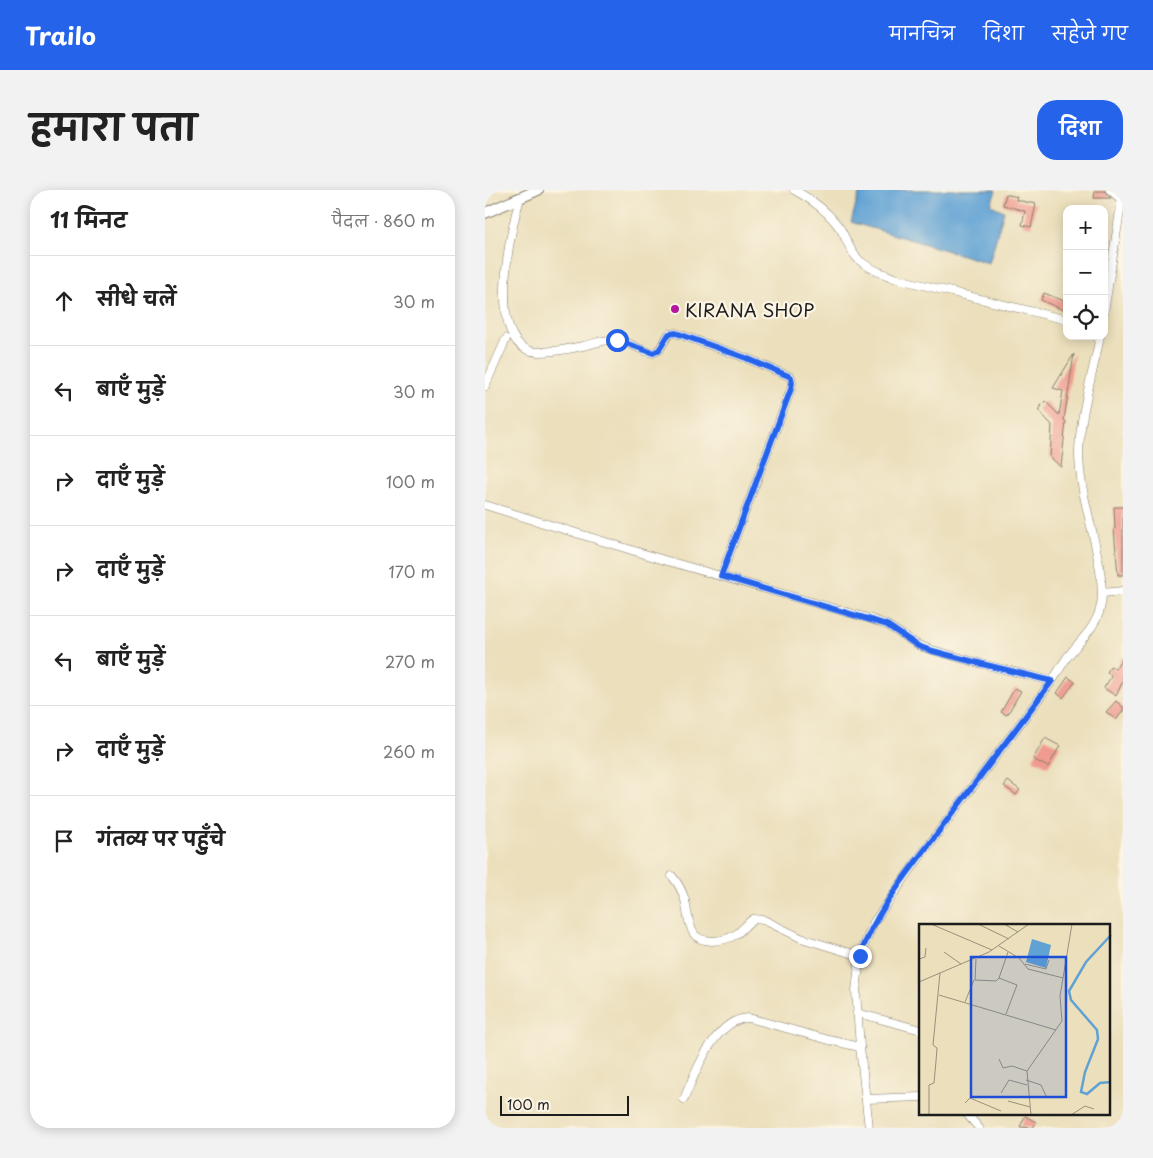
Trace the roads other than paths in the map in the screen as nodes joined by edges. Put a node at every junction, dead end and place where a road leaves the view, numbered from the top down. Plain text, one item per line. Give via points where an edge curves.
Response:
1 (538, 190) edge
2 (794, 190) edge
3 (1110, 190) edge
4 (1122, 196) edge
5 (520, 198) junction
6 (485, 213) edge
7 (1107, 295) edge
8 (498, 313) dead end
9 (1063, 319) edge
10 (1099, 340) edge
11 (485, 386) edge
12 (485, 505) edge
13 (721, 576) junction
14 (1123, 591) edge
15 (1103, 593) junction
16 (1052, 681) junction
17 (672, 876) dead end
18 (860, 956) junction
19 (857, 1012) junction
20 (919, 1029) edge
21 (860, 1047) junction
22 (919, 1097) edge
23 (684, 1099) dead end
24 (866, 1099) junction
25 (969, 1116) edge
26 (869, 1128) edge
27 (979, 1128) edge

1 - 5 street
2 - 9 street via 810,198 833,219 853,254 870,268 894,278
3 - 4 street
4 - 7 street
5 - 6 street
5 - 8 street via 499,280
10 - 15 street via 1079,452
11 - 13 street via 505,335 518,348 538,352 617,340 653,353 659,350 669,334 676,333 791,377 791,389
12 - 13 street
13 - 16 street via 887,625 929,650
14 - 15 street
15 - 16 street via 1097,621
16 - 18 street via 874,922
17 - 18 street via 682,891 694,934 699,937 716,941 727,939 753,919 759,919 801,938
18 - 19 street
19 - 20 street
19 - 21 street
21 - 23 street via 741,1018 722,1031 711,1044
21 - 24 street
22 - 24 street
24 - 26 street
25 - 27 street

